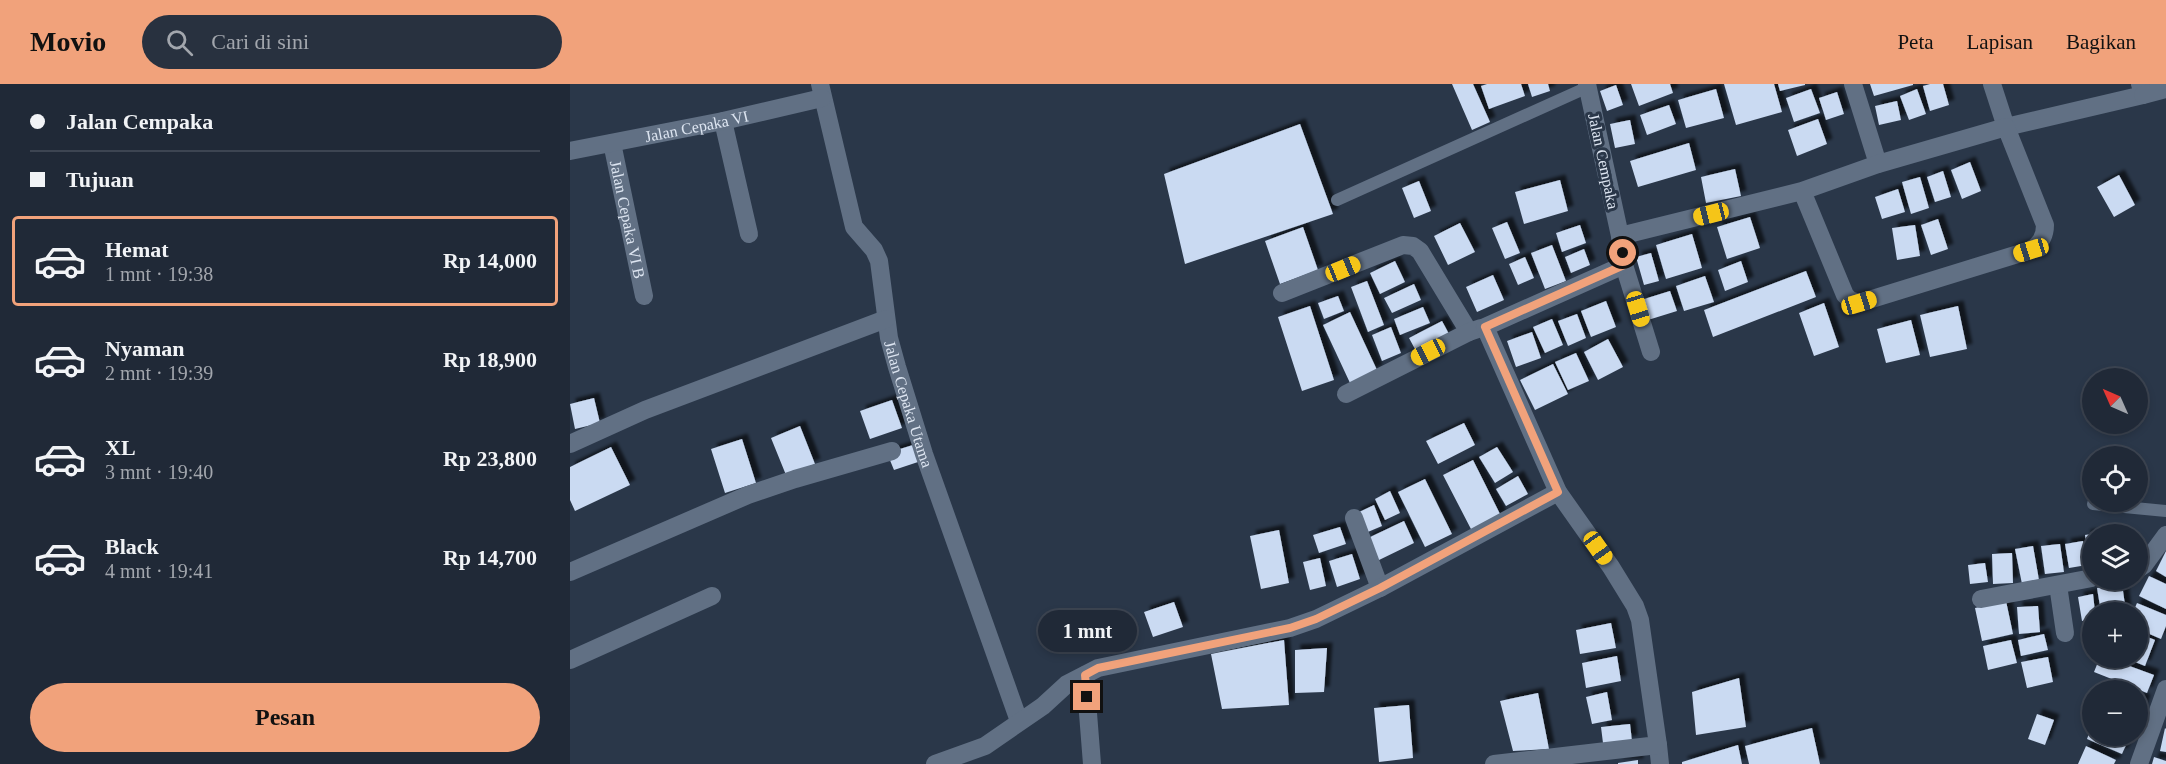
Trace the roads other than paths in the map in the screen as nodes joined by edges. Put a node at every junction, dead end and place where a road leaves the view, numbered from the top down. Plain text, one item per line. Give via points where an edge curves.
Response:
1 (1853, 84) edge
2 (1992, 84) edge
3 (1588, 86) edge
4 (2142, 89) edge
5 (2166, 89) edge
6 (821, 91) edge
7 (723, 121) junction
8 (2006, 127) junction
9 (612, 143) junction
10 (570, 151) edge
11 (1878, 164) junction
12 (1802, 191) junction
13 (1337, 200) dead end
14 (749, 234) dead end
15 (1620, 236) junction
16 (1624, 265) junction
17 (1282, 293) dead end
18 (644, 296) dead end
19 (886, 319) junction
20 (1477, 329) junction
21 (1651, 352) dead end
22 (1346, 394) dead end
23 (570, 444) edge
24 (892, 451) dead end
25 (1558, 492) junction
26 (2148, 509) edge
27 (2166, 511) edge
28 (1354, 518) dead end
29 (2166, 535) edge
30 (2148, 560) edge
31 (570, 572) edge
32 (2082, 580) edge
33 (2058, 585) junction
34 (1380, 588) junction
35 (712, 596) dead end
36 (1981, 599) dead end
37 (2065, 633) dead end
38 (570, 660) edge
39 (1085, 675) junction
40 (2166, 689) edge
41 (1019, 721) junction
42 (1649, 745) junction
43 (935, 764) edge
44 (1092, 764) edge
45 (1494, 764) edge
46 (1660, 764) edge
47 (2139, 764) edge

1 - 11 street
2 - 8 street
3 - 13 lane
3 - 15 street, Jalan Cempaka
4 - 5 street
4 - 8 street
6 - 7 street, Jalan Cepaka VI
6 - 19 street, Jalan Cepaka Utama via 854,226 879,261
7 - 9 street, Jalan Cepaka VI
7 - 14 street
8 - 11 street
8 - 12 street via 2045,225 2040,242 2031,250 1859,303 1845,295
9 - 10 street, Jalan Cepaka VI
9 - 18 street, Jalan Cepaka VI B
11 - 12 street
12 - 15 street
15 - 16 street, Jalan Cempaka
16 - 20 street
16 - 21 street, Jalan Cempaka
17 - 20 street via 1403,245 1413,246
19 - 23 street via 645,410
19 - 41 street, Jalan Cepaka Utama via 924,454
20 - 22 street
20 - 25 street
24 - 31 street via 748,495
25 - 34 street
25 - 42 street via 1635,606 1640,620
26 - 27 lane
28 - 34 street
29 - 30 street
32 - 33 street
33 - 36 street
33 - 37 street
34 - 39 street via 1290,628 1098,668
35 - 38 street
39 - 41 street
39 - 44 street
40 - 47 street
41 - 43 street via 985,746
42 - 45 street
42 - 46 street

